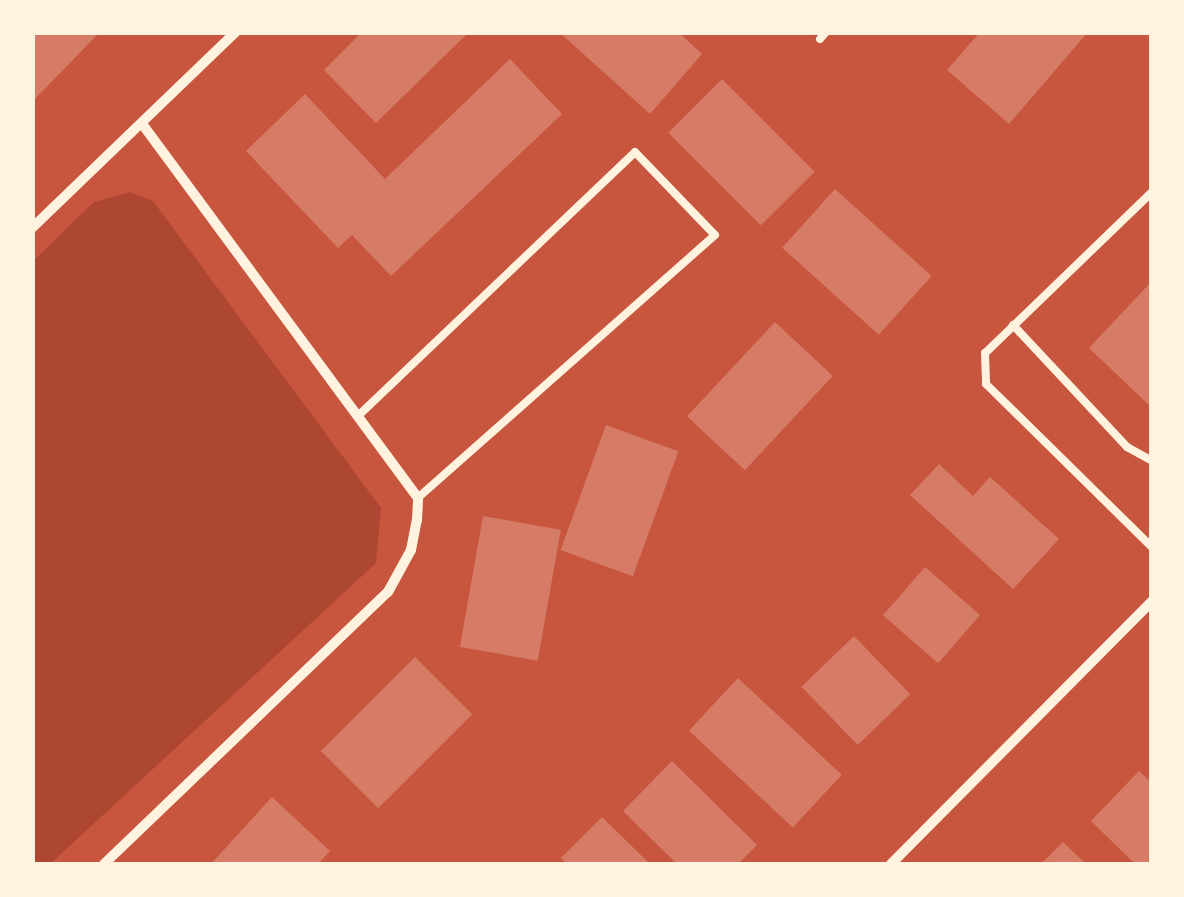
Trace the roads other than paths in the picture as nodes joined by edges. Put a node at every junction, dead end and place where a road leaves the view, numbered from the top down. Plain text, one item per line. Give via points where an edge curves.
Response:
1 (236, 32) edge
2 (142, 124) junction
3 (1152, 192) edge
4 (32, 228) edge
5 (1014, 326) junction
6 (359, 414) junction
7 (1152, 461) edge
8 (418, 498) junction
9 (1152, 547) edge
10 (1152, 601) edge
11 (104, 864) edge
12 (892, 864) edge

1 - 2 street
2 - 4 street
2 - 6 street
3 - 5 lane
5 - 7 lane via 1127,447
5 - 9 lane via 985,354 986,384
6 - 8 street
6 - 8 lane via 635,152 715,235
8 - 11 street via 412,550 388,592
10 - 12 street

